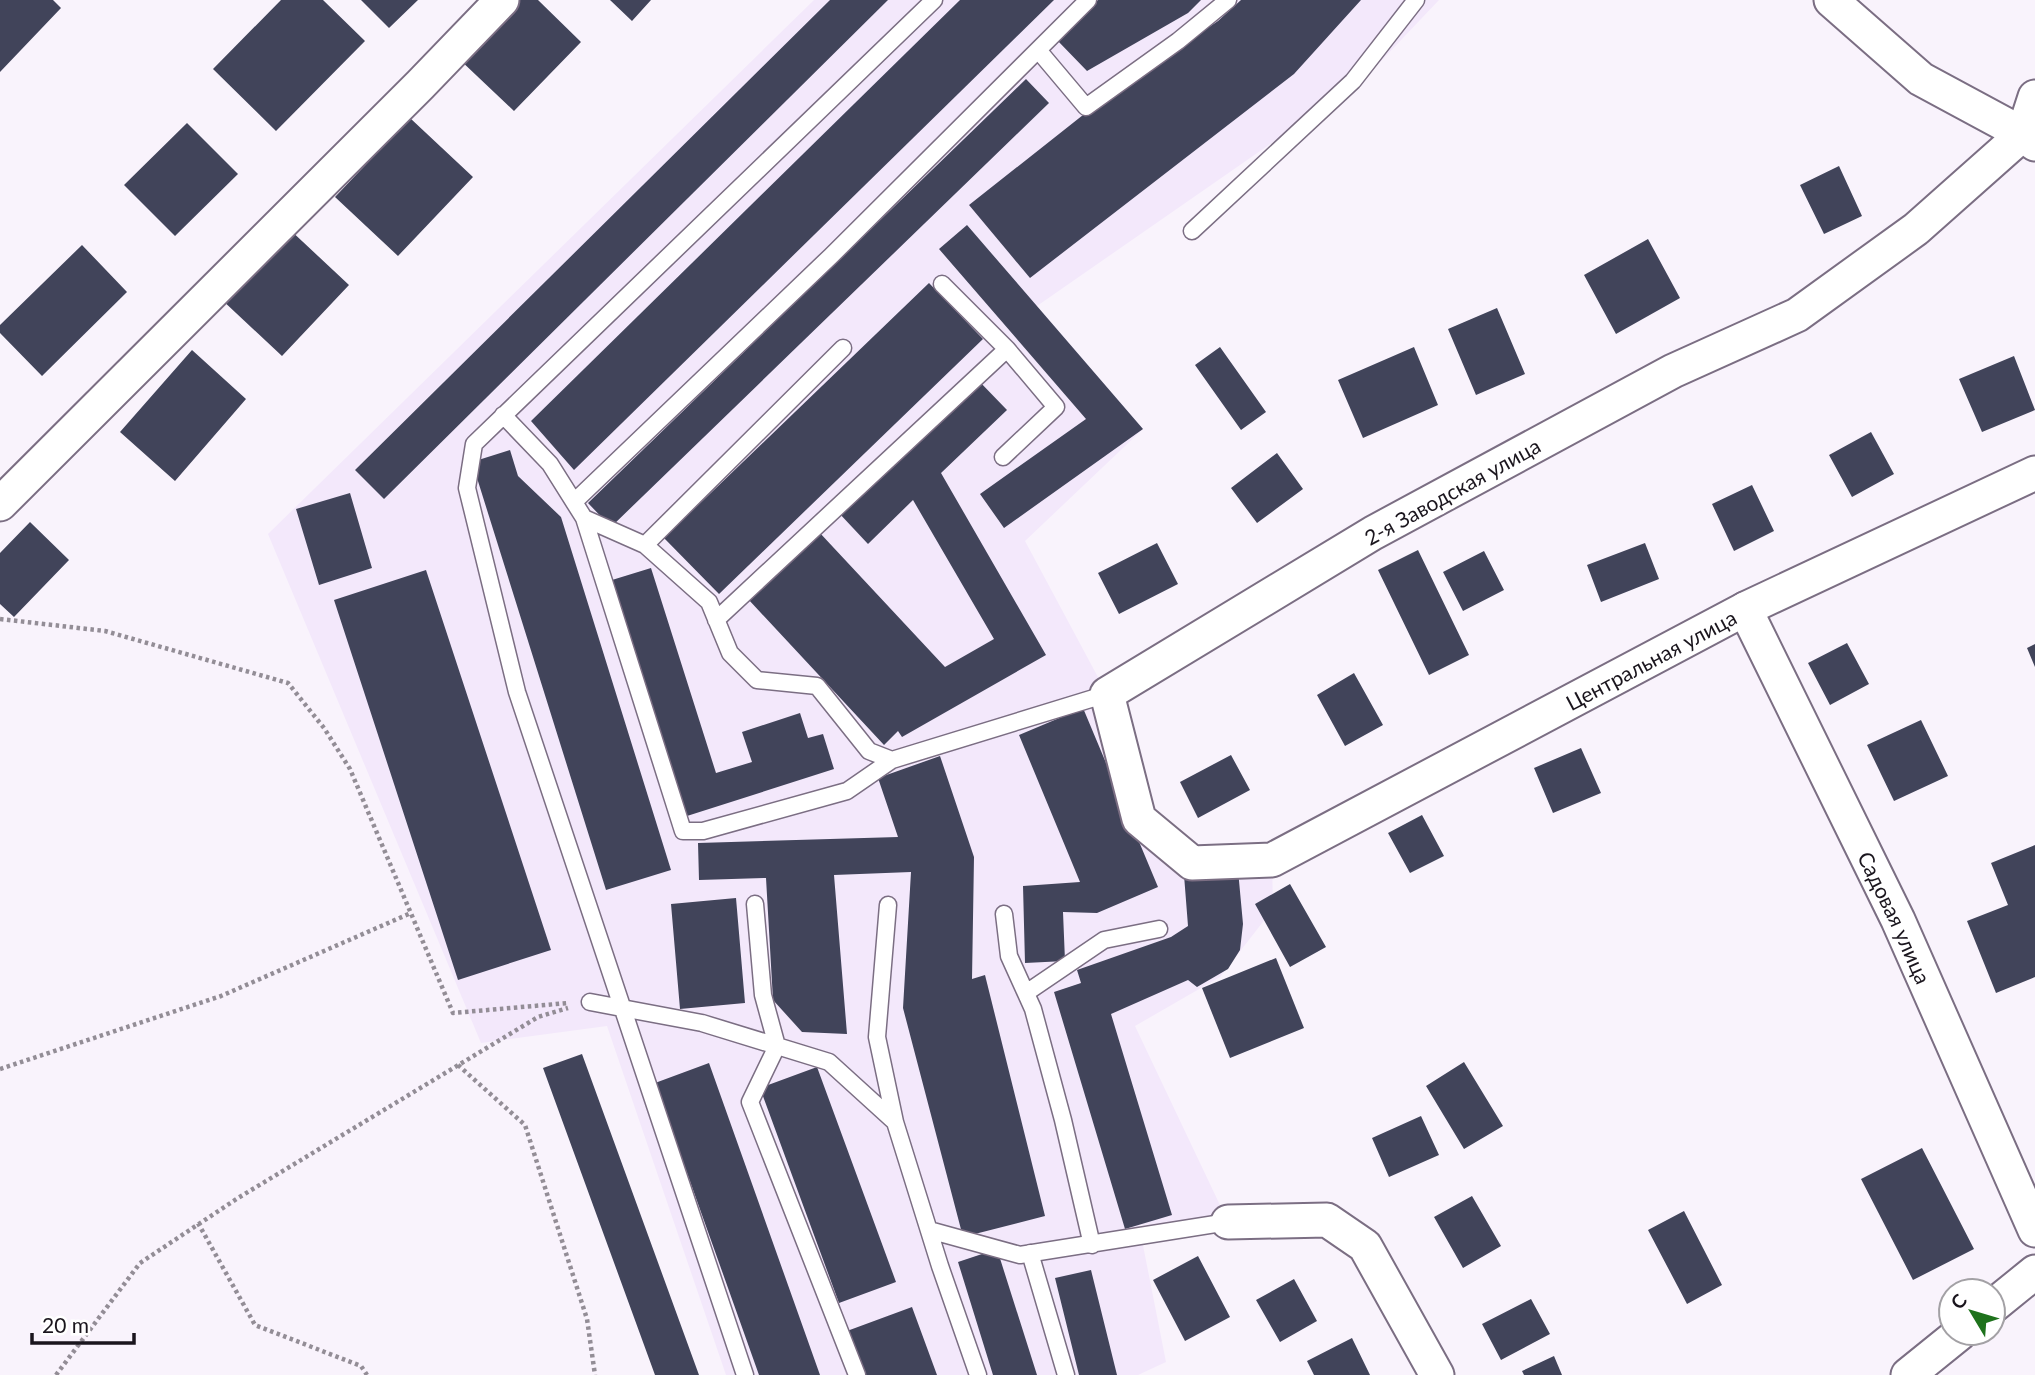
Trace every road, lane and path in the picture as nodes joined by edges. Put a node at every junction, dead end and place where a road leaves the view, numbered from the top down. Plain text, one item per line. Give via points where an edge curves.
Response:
1 (502, 0) edge
2 (934, 0) edge
3 (1088, 0) edge
4 (1228, 0) edge
5 (1416, 0) edge
6 (1831, 0) edge
7 (1038, 50) junction
8 (2035, 97) edge
9 (2029, 139) edge
10 (1192, 231) dead end
11 (942, 284) dead end
12 (843, 348) dead end
13 (1006, 349) junction
14 (503, 415) junction
15 (1003, 457) dead end
16 (2035, 474) edge
17 (574, 502) junction
18 (0, 504) edge
19 (584, 518) junction
20 (645, 545) junction
21 (1745, 609) junction
22 (0, 620) edge
23 (716, 620) junction
24 (1107, 694) junction
25 (892, 760) junction
26 (755, 904) dead end
27 (888, 905) dead end
28 (411, 913) junction
29 (1004, 914) dead end
30 (1159, 929) dead end
31 (1026, 993) junction
32 (590, 1002) junction
33 (621, 1008) junction
34 (777, 1046) junction
35 (458, 1065) junction
36 (0, 1069) edge
37 (895, 1122) junction
38 (1227, 1222) joint
39 (198, 1223) junction
40 (929, 1230) junction
41 (2035, 1230) edge
42 (1092, 1245) junction
43 (1030, 1254) junction
44 (2035, 1272) edge
45 (2007, 1295) edge
46 (1943, 1347) edge
47 (56, 1375) edge
48 (367, 1375) edge
49 (595, 1375) edge
50 (745, 1375) edge
51 (857, 1375) edge
52 (978, 1375) edge
53 (1066, 1375) edge
54 (1437, 1375) edge
55 (1908, 1375) edge

1 - 18 street
2 - 14 lane
3 - 7 lane
4 - 7 lane via 1086,107
5 - 10 lane via 1353,81
6 - 9 street via 1922,79
7 - 17 lane
8 - 9 street
9 - 24 street, 2-я Заводская улица via 1797,315 1673,372 1373,533
11 - 13 lane
12 - 20 lane
13 - 15 lane via 1056,407
13 - 23 lane
14 - 17 lane via 550,464
14 - 33 lane via 474,444 467,488 516,692
16 - 21 street, Центральная улица
17 - 19 lane
19 - 20 lane
19 - 25 lane via 683,831 703,831 847,791
20 - 23 lane via 709,602
21 - 24 street, Центральная улица via 1272,860 1192,863 1139,819
21 - 41 street, Садовая улица via 1898,919
22 - 28 path via 105,631 288,683 350,769
23 - 25 lane via 730,653 757,680 817,686 869,751
24 - 25 lane
26 - 34 lane via 763,995
27 - 37 lane via 877,1037
28 - 32 path via 453,1013
28 - 36 path via 221,996
29 - 31 lane via 1009,956
30 - 31 lane via 1104,940
31 - 42 lane via 1063,1120
32 - 33 lane
32 - 35 path via 538,1017
33 - 34 lane via 702,1023
33 - 50 lane
34 - 37 lane via 829,1062
34 - 51 lane via 750,1102
35 - 39 path
35 - 49 path via 525,1125 587,1319
37 - 40 lane
38 - 42 lane
38 - 54 street via 1328,1220 1365,1246
39 - 47 path via 139,1263
39 - 48 path via 255,1325 361,1366
40 - 43 lane
40 - 52 lane
42 - 43 lane
43 - 53 lane
44 - 45 street
46 - 55 street

